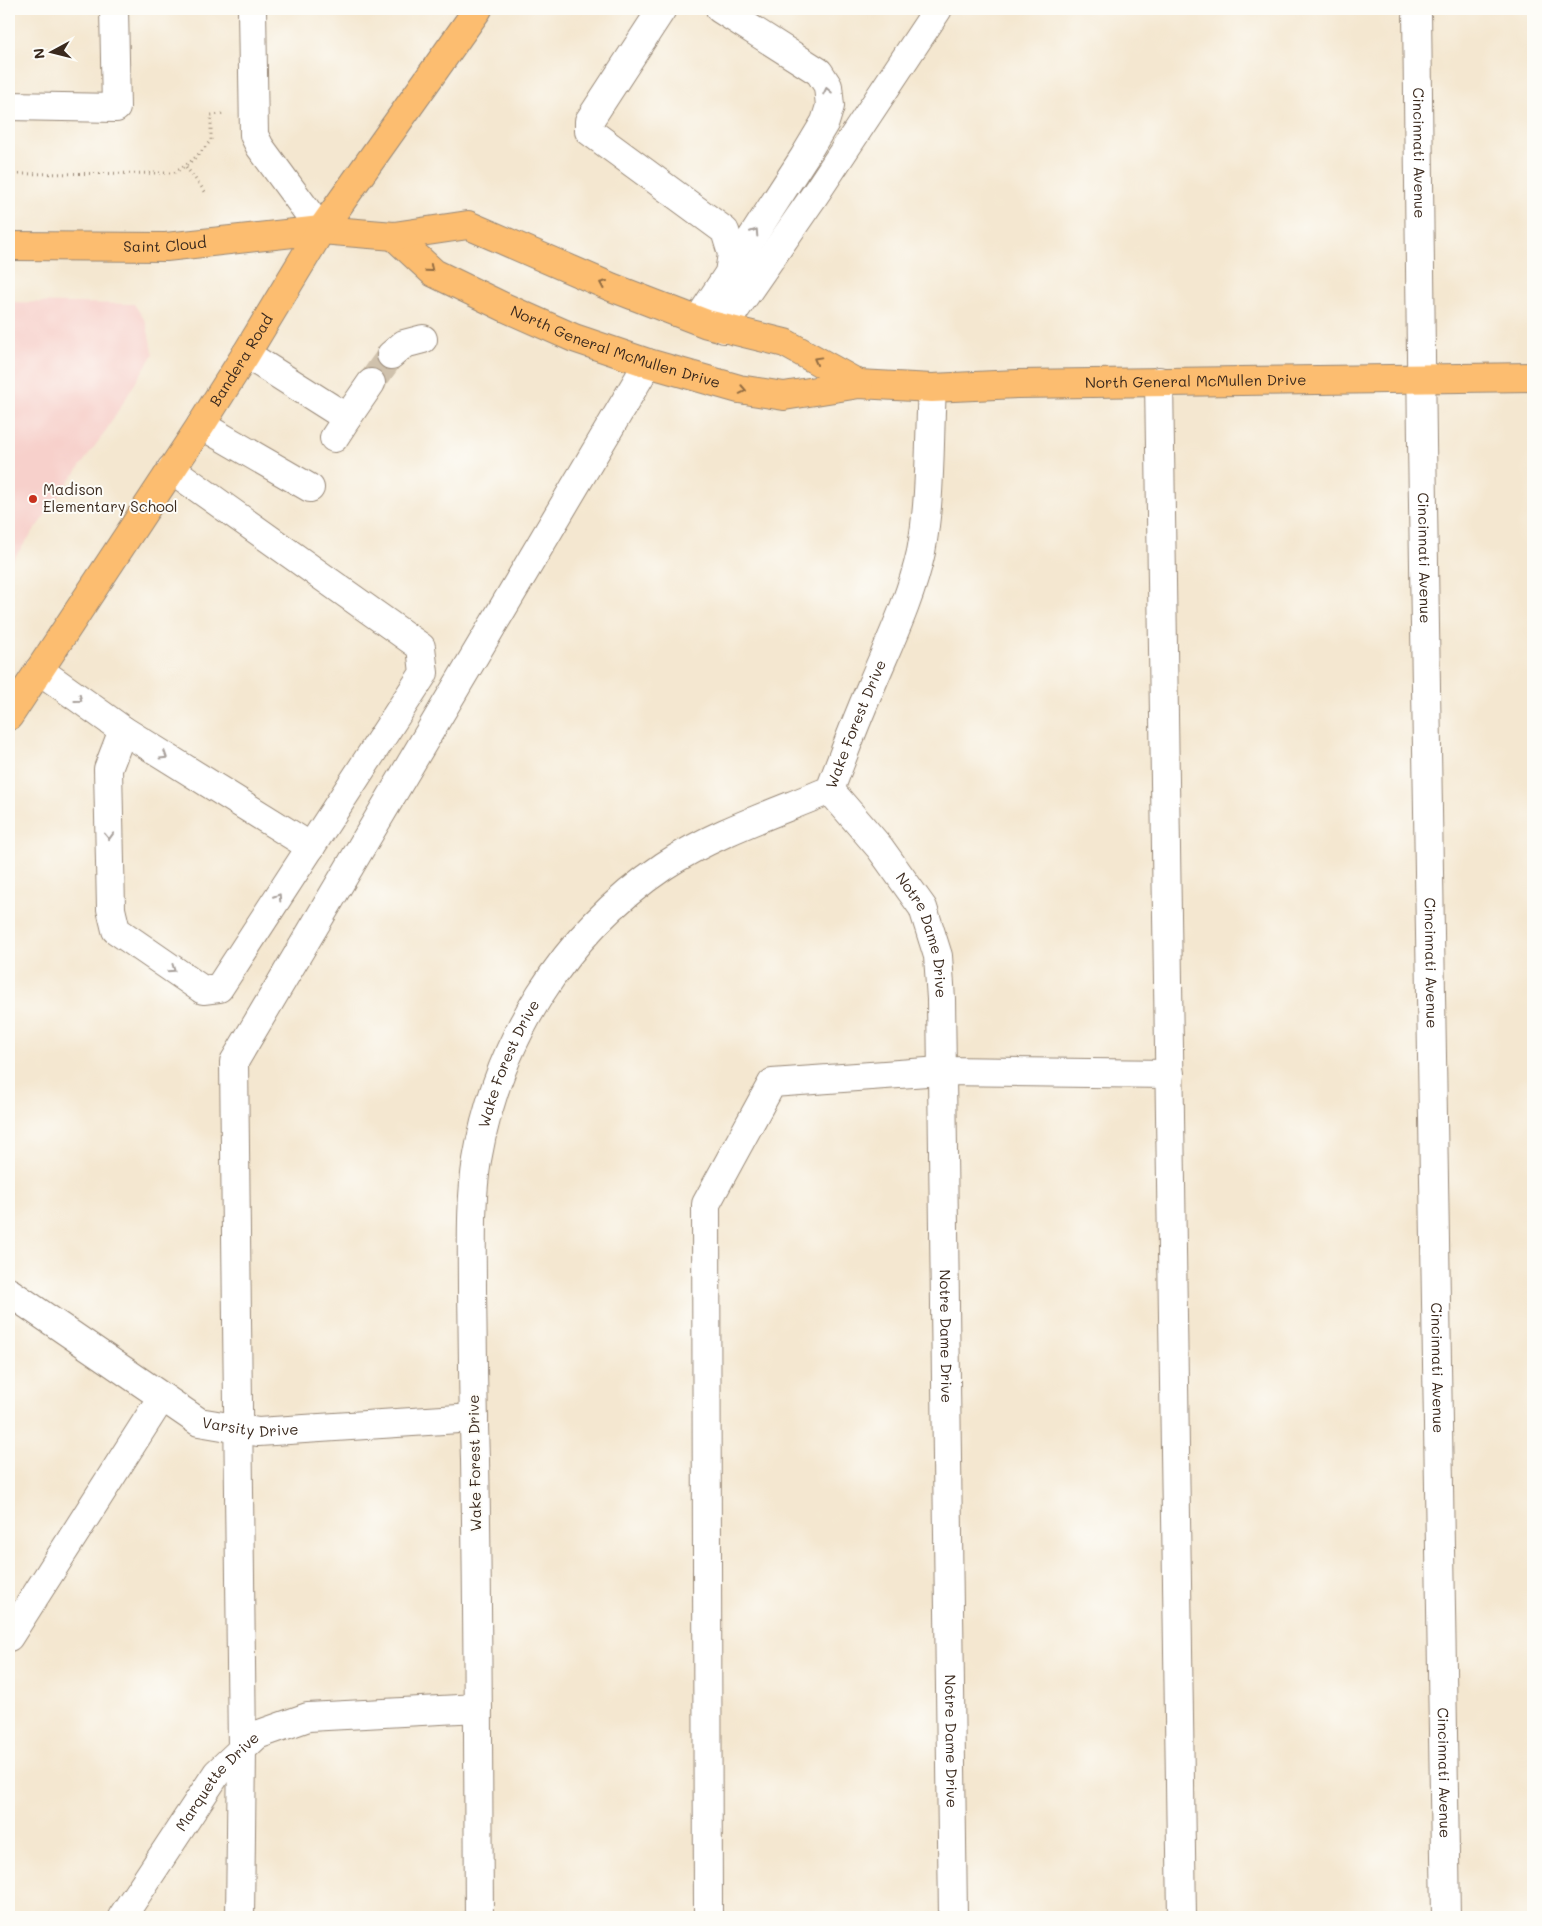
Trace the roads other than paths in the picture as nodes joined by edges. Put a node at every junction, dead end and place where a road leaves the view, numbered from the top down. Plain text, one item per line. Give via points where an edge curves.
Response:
1 (114, 9) edge
2 (252, 9) edge
3 (478, 9) edge
4 (662, 9) edge
5 (720, 9) edge
6 (938, 9) edge
7 (1417, 9) edge
8 (9, 106) edge
9 (322, 230) junction
10 (394, 236) junction
11 (9, 246) edge
12 (729, 273) junction
13 (698, 320) junction
14 (724, 328) junction
15 (423, 339) dead end
16 (246, 354) junction
17 (391, 355) tunnel mouth
18 (648, 363) junction
19 (1533, 377) edge
20 (1421, 379) junction
21 (1159, 381) junction
22 (371, 383) tunnel mouth
23 (859, 384) junction
24 (932, 388) junction
25 (201, 425) junction
26 (171, 469) junction
27 (310, 488) dead end
28 (39, 670) junction
29 (9, 716) edge
30 (122, 730) junction
31 (830, 790) junction
32 (311, 847) junction
33 (942, 1071) junction
34 (1170, 1074) junction
35 (9, 1292) edge
36 (162, 1397) junction
37 (474, 1418) junction
38 (238, 1429) junction
39 (9, 1637) edge
40 (478, 1708) junction
41 (242, 1749) junction
42 (122, 1917) edge
43 (240, 1917) edge
44 (480, 1917) edge
45 (708, 1917) edge
46 (953, 1917) edge
47 (1182, 1917) edge
48 (1446, 1917) edge

1 - 8 street via 116,108
2 - 9 street via 254,135
3 - 9 main road, Bandera Road
4 - 12 street via 589,121 589,130 725,231 732,254
12 -> 5 street via 825,122 830,106 828,86 820,72
6 - 14 street
7 - 20 street, Cincinnati Avenue
9 - 10 main road, North General McMullen Drive
9 - 11 main road, Saint Cloud via 166,247
9 - 16 main road, Bandera Road
13 -> 10 main road, North General McMullen Drive via 611,287 468,225
10 -> 18 main road, North General McMullen Drive via 434,273 574,338
12 - 13 street
13 - 14 main road, North General McMullen Drive
23 -> 14 main road, North General McMullen Drive via 785,343
15 - 17 street via 404,344
16 - 22 street via 340,428
16 - 25 main road, Bandera Road
18 -> 23 main road, North General McMullen Drive via 739,389 784,396
18 - 38 street via 234,1062
19 - 20 main road, North General McMullen Drive
20 - 21 main road, North General McMullen Drive
20 - 48 street, Cincinnati Avenue
21 - 24 main road, North General McMullen Drive
21 - 34 street
23 - 24 main road, North General McMullen Drive
24 - 31 street, Wake Forest Drive via 926,515 911,588
25 - 26 main road, Bandera Road
25 - 27 street
26 - 28 main road, Bandera Road
26 - 32 street via 420,647 424,674
28 - 29 main road, Bandera Road
28 -> 30 street
30 -> 32 street
30 -> 32 street via 108,769 111,909 116,930 203,990 219,988
31 - 33 street, Notre Dame Drive via 880,848 923,908 938,956
31 - 37 street, Wake Forest Drive via 704,843 664,866 628,893 565,958 516,1034 498,1076 476,1164 472,1236
33 - 34 street
33 - 45 street via 772,1084 706,1204
33 - 46 street, Notre Dame Drive
34 - 47 street
35 - 36 street, Varsity Drive
36 - 38 street, Varsity Drive via 198,1422
36 - 39 street
37 - 38 street, Varsity Drive via 258,1432
37 - 40 street, Wake Forest Drive
38 - 41 street
40 - 41 street, Marquette Drive via 308,1717 257,1735
40 - 44 street, Wake Forest Drive
41 - 42 street, Marquette Drive via 217,1773
41 - 43 street

